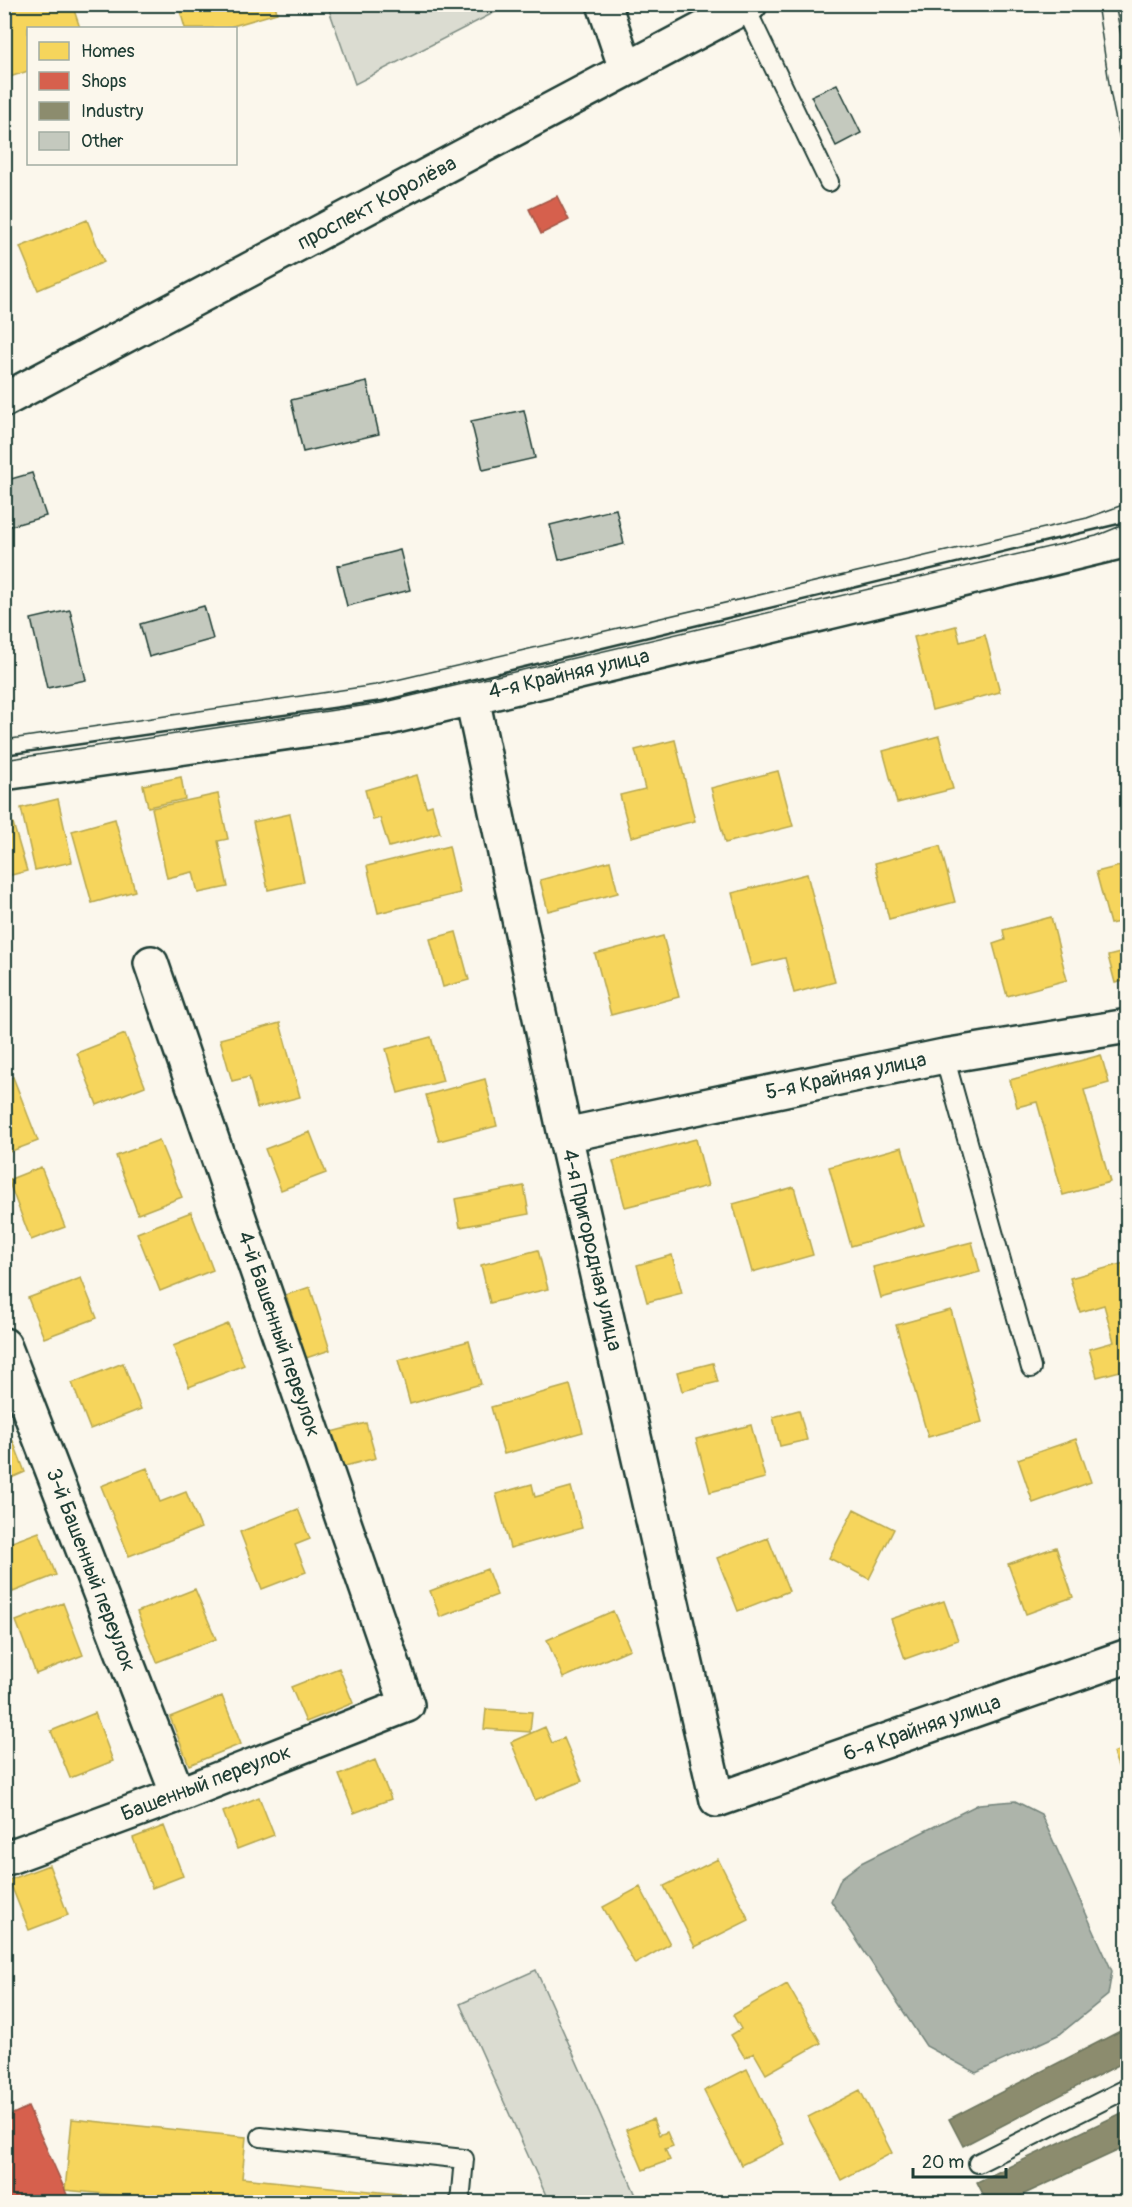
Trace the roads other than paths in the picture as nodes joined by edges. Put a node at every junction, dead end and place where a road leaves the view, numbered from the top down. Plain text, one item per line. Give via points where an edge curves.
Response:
1 (604, 4) edge
2 (747, 6) edge
3 (626, 69) junction
4 (829, 183) dead end
5 (4, 400) edge
6 (1128, 540) edge
7 (472, 698) junction
8 (4, 773) edge
9 (151, 963) dead end
10 (1128, 1026) edge
11 (944, 1056) junction
12 (566, 1135) junction
13 (4, 1345) edge
14 (1031, 1368) dead end
15 (1128, 1656) edge
16 (407, 1705) joint
17 (178, 1795) junction
18 (717, 1800) joint
19 (4, 1859) edge
20 (1128, 2088) edge
21 (261, 2137) dead end
22 (978, 2163) dead end
23 (460, 2202) edge

1 - 3 street
2 - 3 street, проспект Королёва
2 - 4 lane
3 - 5 street, проспект Королёва
6 - 7 street, 4-я Крайняя улица
7 - 8 street, 4-я Крайняя улица via 388,718
7 - 12 street, 4-я Пригородная улица
9 - 16 street, 4-й Башенный переулок
10 - 11 street, 5-я Крайняя улица
11 - 12 street, 5-я Крайняя улица
11 - 14 lane
12 - 18 street, 4-я Пригородная улица
13 - 17 street, 3-й Башенный переулок
15 - 18 street, 6-я Крайняя улица
16 - 17 street, Башенный переулок
17 - 19 street, Башенный переулок
20 - 22 lane
21 - 23 lane via 464,2159

